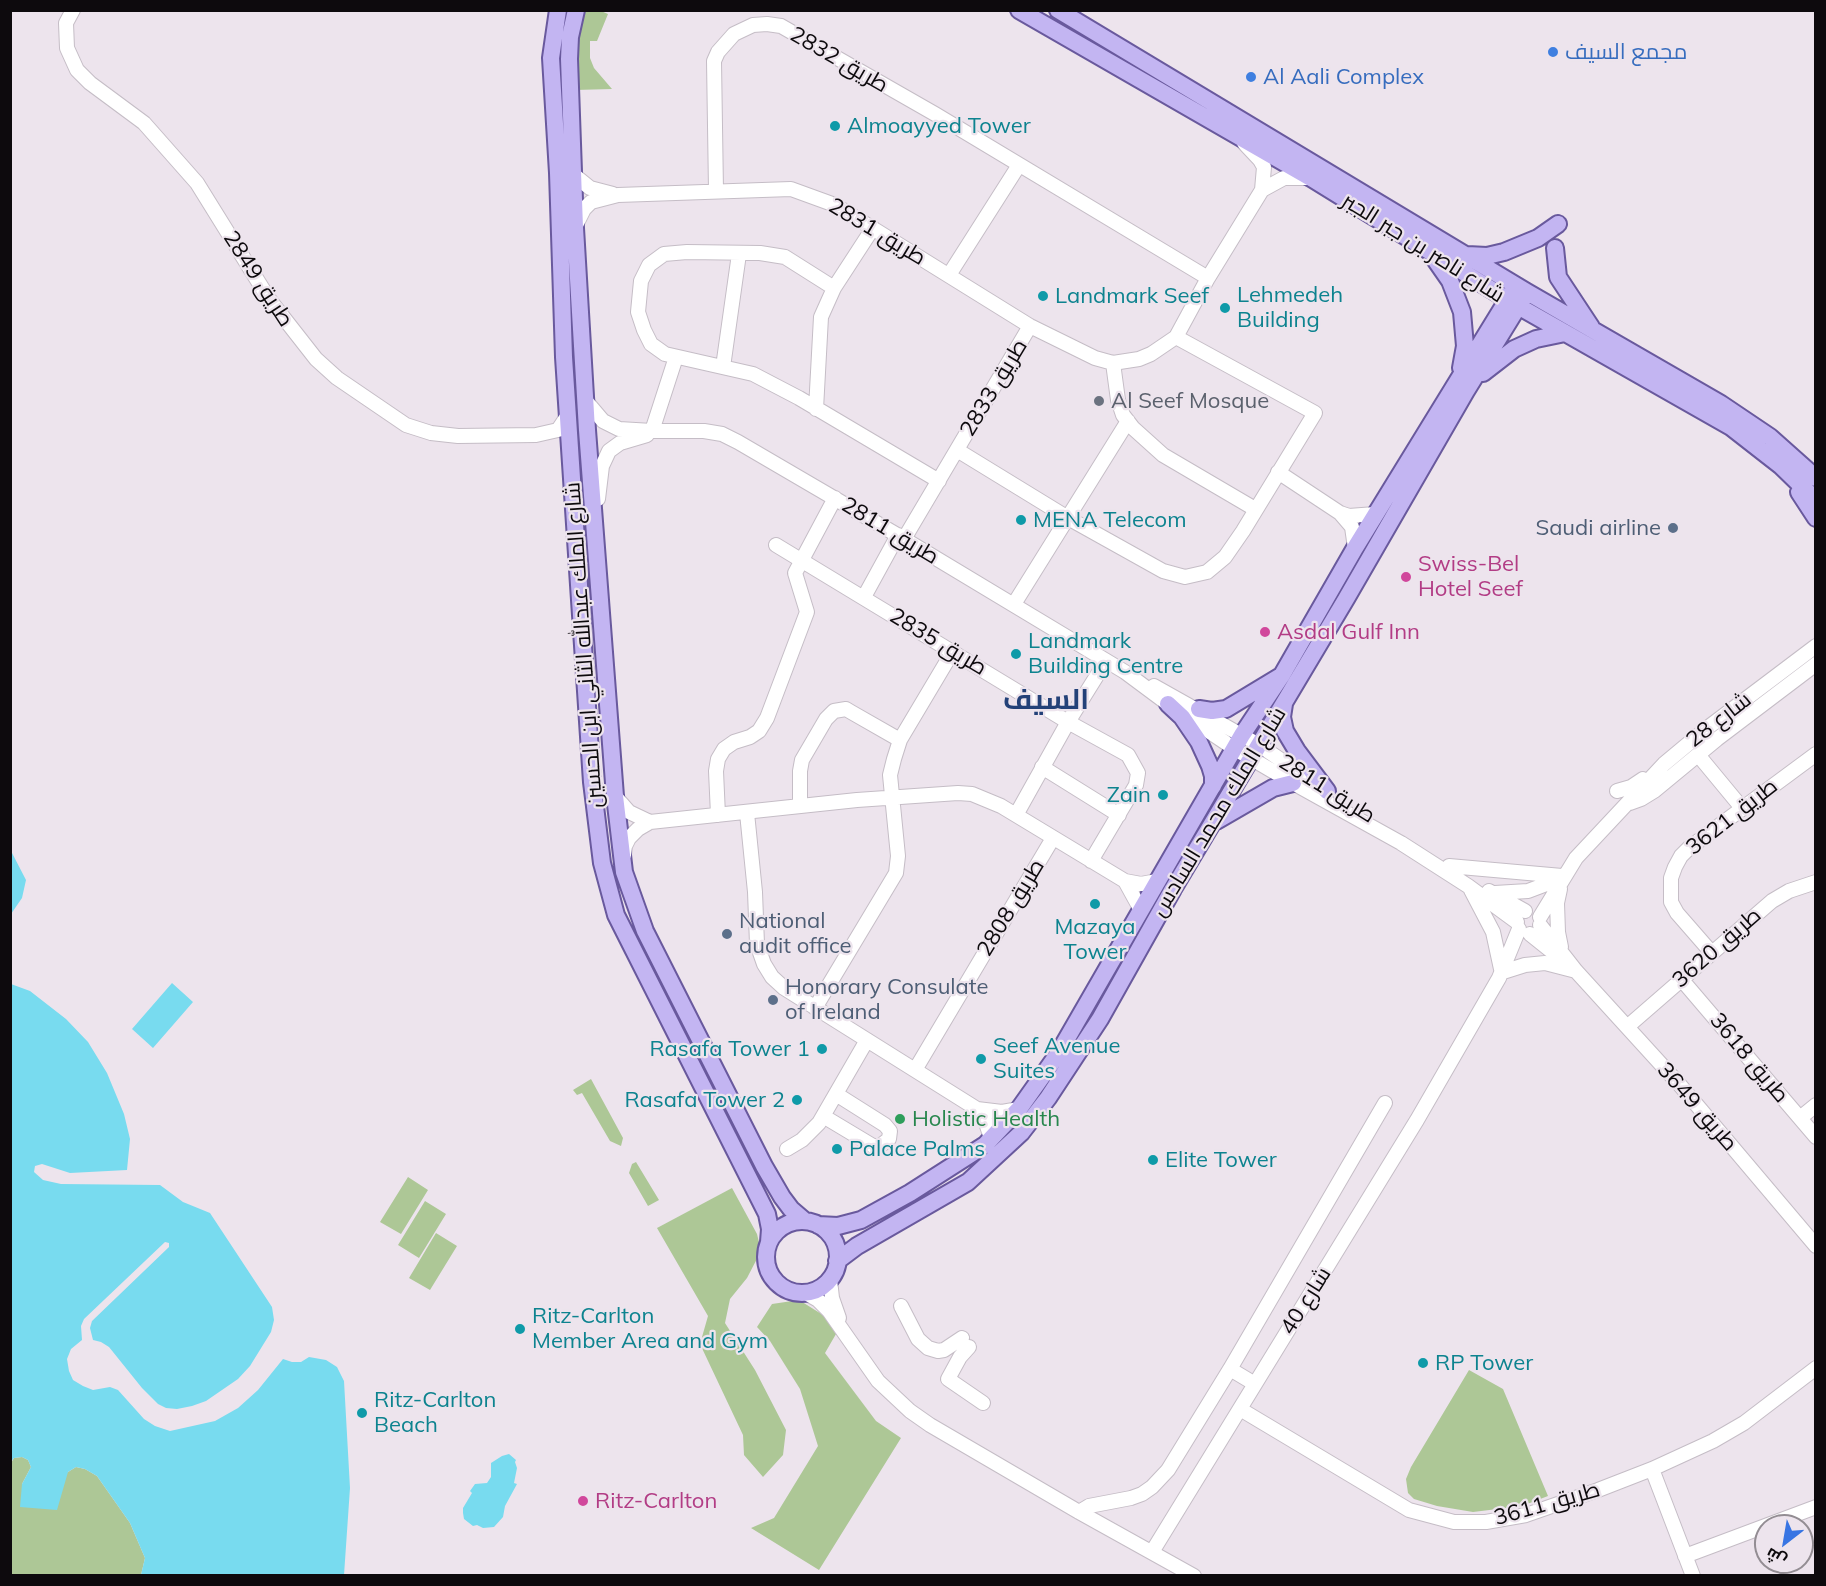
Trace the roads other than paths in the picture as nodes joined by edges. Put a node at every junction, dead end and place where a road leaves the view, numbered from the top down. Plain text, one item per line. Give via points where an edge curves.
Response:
1 (73, 10) edge
2 (558, 10) edge
3 (576, 10) edge
4 (1019, 10) edge
5 (1058, 10) edge
6 (1239, 138) junction
7 (1019, 165) junction
8 (574, 174) junction
9 (1311, 178) junction
10 (1262, 190) junction
11 (716, 191) junction
12 (618, 195) junction
13 (1558, 224) dead end
14 (575, 228) junction
15 (873, 228) junction
16 (1555, 248) dead end
17 (1430, 252) junction
18 (739, 254) junction
19 (1464, 255) junction
20 (949, 275) junction
21 (1208, 278) junction
22 (834, 288) junction
23 (1517, 296) junction
24 (1030, 326) junction
25 (1595, 332) junction
26 (1565, 333) junction
27 (1176, 337) junction
28 (676, 357) junction
29 (1113, 363) junction
30 (723, 367) junction
31 (818, 377) junction
32 (1463, 385) junction
33 (799, 398) junction
34 (586, 401) junction
35 (816, 409) junction
36 (568, 415) junction
37 (1128, 422) junction
38 (658, 431) junction
39 (536, 435) junction
40 (571, 450) junction
41 (957, 450) junction
42 (1782, 466) junction
43 (1808, 468) edge
44 (1278, 472) junction
45 (1815, 478) edge
46 (939, 481) junction
47 (835, 498) junction
48 (1815, 500) edge
49 (1255, 509) junction
50 (1341, 513) junction
51 (1375, 514) junction
52 (1068, 518) junction
53 (1815, 518) edge
54 (596, 532) junction
55 (901, 537) junction
56 (777, 544) dead end
57 (1355, 548) junction
58 (800, 560) junction
59 (864, 597) junction
60 (1014, 604) junction
61 (1815, 646) edge
62 (953, 651) junction
63 (1106, 661) junction
64 (1815, 664) edge
65 (1125, 672) junction
66 (1282, 675) junction
67 (1168, 704) junction
68 (1284, 704) junction
69 (1199, 709) junction
70 (1068, 722) junction
71 (1706, 729) junction
72 (1717, 739) junction
73 (900, 740) junction
74 (1239, 742) junction
75 (1255, 752) junction
76 (1815, 754) edge
77 (1699, 756) junction
78 (1665, 765) junction
79 (1042, 767) junction
80 (1719, 779) junction
81 (1293, 783) junction
82 (1212, 786) junction
83 (1327, 791) junction
84 (1617, 791) dead end
85 (615, 796) junction
86 (892, 799) junction
87 (1630, 803) junction
88 (800, 806) junction
89 (1742, 808) junction
90 (747, 813) junction
91 (718, 815) junction
92 (1016, 815) junction
93 (1119, 815) junction
94 (650, 822) junction
95 (1213, 823) junction
96 (1053, 838) junction
97 (1091, 861) junction
98 (1449, 866) junction
99 (624, 872) junction
100 (1561, 877) junction
101 (1125, 881) junction
102 (1157, 881) junction
103 (1815, 882) edge
104 (1468, 886) junction
105 (1492, 892) junction
106 (1141, 910) junction
107 (1529, 923) junction
108 (1562, 952) junction
109 (1711, 952) junction
110 (1576, 970) junction
111 (1502, 974) junction
112 (1682, 980) junction
113 (815, 1008) junction
114 (1627, 1028) junction
115 (867, 1040) junction
116 (915, 1070) junction
117 (836, 1094) junction
118 (1384, 1103) dead end
119 (1815, 1105) edge
120 (1019, 1108) junction
121 (977, 1109) junction
122 (824, 1116) junction
123 (1800, 1118) junction
124 (1815, 1137) edge
125 (992, 1138) junction
126 (787, 1149) dead end
127 (811, 1223) junction
128 (769, 1242) junction
129 (1815, 1246) edge
130 (837, 1261) junction
131 (830, 1280) junction
132 (804, 1292) junction
133 (901, 1306) dead end
134 (851, 1344) junction
135 (1230, 1369) junction
136 (1814, 1372) edge
137 (1255, 1384) junction
138 (983, 1403) dead end
139 (1240, 1409) junction
140 (1652, 1469) junction
141 (1815, 1506) edge
142 (1079, 1512) junction
143 (1152, 1552) junction
144 (1685, 1556) junction
145 (1194, 1575) edge
146 (1693, 1575) edge

1 - 39 street, طريق 2849 via 66,23 67,48 77,70 144,123 196,183 269,299 316,359 377,407 419,430 458,436
2 - 36 main road, شارع الملك عبدالله الثاني ابن الحسين via 552,58
3 - 8 main road, شارع الملك عبدالله الثاني ابن الحسين via 569,59
4 - 6 main road, شارع ناصر بن جبر الجبر
5 - 19 main road, شارع ناصر بن جبر الجبر
6 - 9 main road, شارع ناصر بن جبر الجبر
6 - 10 street via 1264,167
7 - 11 street, طريق 2832 via 781,26 753,25 729,38 714,61
7 - 20 street
7 - 21 street, طريق 2832
8 - 12 street, طريق 2831 via 590,188
8 - 14 main road, شارع الملك عبدالله الثاني ابن الحسين
9 - 10 street via 1284,178
9 - 17 main road, شارع ناصر بن جبر الجبر
10 - 21 street
11 - 12 street, طريق 2831
11 - 15 street, طريق 2831 via 791,189 835,205
12 - 14 street, طريق 2831 via 591,202
13 - 19 main road via 1538,238 1504,252
14 - 34 main road, شارع الملك عبدالله الثاني ابن الحسين
15 - 20 street, طريق 2831
15 - 22 street
16 - 25 main road via 1558,277
17 - 23 main road, شارع ناصر بن جبر الجبر
17 - 32 main road via 1450,281 1462,312
18 - 22 street via 785,257
18 - 28 street via 664,254 650,265 641,281 638,312 651,344
18 - 30 street
19 - 23 main road, شارع ناصر بن جبر الجبر
20 - 24 street, طريق 2831
21 - 27 street
22 - 31 street via 821,317
23 - 25 main road, شارع ناصر بن جبر الجبر
23 - 26 main road, شارع ناصر بن جبر الجبر
23 - 32 main road, شارع الملك محمد السادس
24 - 29 street, طريق 2831
24 - 41 street, طريق 2833
25 - 43 main road, شارع ناصر بن جبر الجبر via 1721,404
26 - 32 main road via 1514,349
26 - 42 main road, شارع ناصر بن جبر الجبر via 1731,427
27 - 29 street via 1139,359
27 - 44 street, طريق 2833 via 1315,413
28 - 30 street
28 - 38 street
29 - 37 street via 1118,400
30 - 33 street via 753,374
31 - 33 street
31 - 35 street
32 - 51 main road, شارع الملك محمد السادس
32 - 68 main road, شارع الملك محمد السادس
33 - 35 street
34 - 38 street, طريق 2811 via 603,421 619,429
34 - 54 main road, شارع الملك عبدالله الثاني ابن الحسين
35 - 46 street
36 - 39 street, طريق 2849 via 558,430
36 - 40 main road, شارع الملك عبدالله الثاني ابن الحسين
37 - 49 street via 1163,455
37 - 52 street
38 - 47 street, طريق 2811 via 722,434
38 - 54 street, طريق 2811 via 620,443 609,452 599,483
39 - 40 street, طريق 2849 via 560,440
40 - 128 main road, شارع الملك عبدالله الثاني ابن الحسين via 592,782 607,886 632,950 767,1214
41 - 46 street, طريق 2833
41 - 52 street, طريق 2833
42 - 48 main road, شارع ناصر بن جبر الجبر
42 - 53 main road
43 - 45 main road, شارع ناصر بن جبر الجبر
44 - 49 street, طريق 2833
44 - 50 street
46 - 55 street, طريق 2833
47 - 55 street, طريق 2811
47 - 58 street
49 - 52 street, طريق 2833 via 1217,565 1207,572 1185,577 1163,571
50 - 51 street
50 - 57 street via 1352,527
51 - 57 main road, شارع الملك محمد السادس
52 - 60 street
54 - 85 main road, شارع الملك عبدالله الثاني ابن الحسين
55 - 59 street, طريق 2833
55 - 60 street, طريق 2811
56 - 58 street, طريق 2835
57 - 66 main road, شارع الملك محمد السادس
58 - 59 street, طريق 2835
58 - 91 street via 795,573 807,612 803,626 759,731 724,748 717,765
59 - 62 street, طريق 2835
60 - 63 street, طريق 2811
61 - 71 street, شارع 28
62 - 70 street, طريق 2835
62 - 73 street
63 - 65 street, طريق 2811
63 - 70 street
64 - 72 street, شارع 28
65 - 67 street, طريق 2811
65 - 69 street, طريق 2811
66 - 69 main road via 1226,709
66 - 74 main road, شارع الملك محمد السادس
67 - 74 street, طريق 2811
67 - 82 main road via 1199,742 1213,776
68 - 75 main road, شارع الملك محمد السادس
68 - 83 main road via 1286,731
69 - 74 street, طريق 2811
70 - 79 street
70 - 93 street, طريق 2835 via 1128,755 1132,762 1138,773 1136,785
71 - 77 street
71 - 78 street, شارع 28
72 - 77 street, شارع 28
72 - 80 street via 1712,757
73 - 86 street via 890,775
73 - 88 street via 851,712 834,711 802,760
74 - 75 street, طريق 2811
74 - 82 main road, شارع الملك محمد السادس
75 - 81 street, طريق 2811
75 - 83 street, طريق 2811
75 - 95 main road, شارع الملك محمد السادس
76 - 89 street, طريق 3621
77 - 80 street
77 - 87 street, شارع 28
78 - 84 street via 1631,787
78 - 87 street, شارع 28
79 - 92 street
79 - 93 street
80 - 89 street
81 - 95 main road via 1273,788
81 - 104 street, طريق 2811 via 1384,832
82 - 102 main road, شارع الملك محمد السادس
83 - 98 street, طريق 2811
85 - 94 street via 629,812
85 - 99 main road, شارع الملك عبدالله الثاني ابن الحسين
86 - 88 street, طريق 2808
86 - 92 street, طريق 2808 via 958,792 972,794
86 - 113 street via 896,873
87 - 100 street, شارع 28
88 - 90 street, طريق 2808
89 - 109 street, طريق 3621 via 1681,856 1671,878 1671,902
90 - 91 street, طريق 2808
90 - 113 street via 757,944 772,977
91 - 94 street, طريق 2808
92 - 96 street, طريق 2808
93 - 97 street, طريق 2835
94 - 99 street via 629,838
95 - 130 main road, شارع الملك محمد السادس via 1100,1019 1021,1133 968,1182 857,1245
96 - 97 street, طريق 2808
96 - 116 street, طريق 2808
97 - 101 street, طريق 2808
98 - 100 street
98 - 105 street, طريق 2811
99 - 127 main road, شارع الملك عبدالله الثاني ابن الحسين via 645,931 764,1167 791,1209
100 - 105 street via 1528,891
100 - 107 street, شارع 28
100 - 108 street via 1557,913
101 - 102 street, طريق 2808
101 - 106 street
102 - 106 main road, شارع الملك محمد السادس
103 - 109 street, طريق 3620 via 1772,901
104 - 107 street, طريق 2811
104 - 111 street via 1493,932
105 - 107 street, طريق 2811
106 - 120 main road, شارع الملك محمد السادس via 1058,1054
107 - 108 street, طريق 3649
107 - 110 street, طريق 3649
107 - 111 street, شارع 40
108 - 110 street, طريق 3649
109 - 112 street, طريق 3620
110 - 111 street via 1545,963 1525,965
110 - 114 street, طريق 3649
111 - 137 street, شارع 40
112 - 114 street, طريق 3620
112 - 123 street, طريق 3618
113 - 115 street
114 - 129 street, طريق 3649
115 - 116 street
115 - 117 street
116 - 121 street
117 - 122 street
117 - 122 street via 885,1125 890,1131 889,1139 873,1146
118 - 135 street, شارع 40
119 - 123 street
120 - 121 street via 1002,1112
120 - 125 main road, شارع الملك محمد السادس
121 - 125 street via 983,1114
122 - 126 street via 808,1135
123 - 124 street, طريق 3618
125 - 127 main road, شارع الملك محمد السادس via 861,1220 838,1226
127 - 128 main road via 796,1221 780,1228
127 - 130 main road via 827,1231 837,1250
128 - 132 main road via 766,1259 773,1279 790,1291
130 - 131 main road
131 - 132 main road
131 - 134 street via 834,1306
132 - 134 street via 829,1311
133 - 138 street via 918,1339 928,1348 938,1351 965,1342 948,1379
134 - 142 street via 878,1381 910,1411
135 - 137 street
135 - 142 street, شارع 40 via 1161,1480 1131,1498 1089,1506
136 - 140 street, طريق 3611 via 1725,1436
137 - 139 street, شارع 40
139 - 140 street, طريق 3611 via 1409,1510 1454,1522 1486,1522 1526,1515
139 - 143 street, شارع 40
140 - 144 street
141 - 144 street
142 - 143 street
143 - 145 street
144 - 146 street

